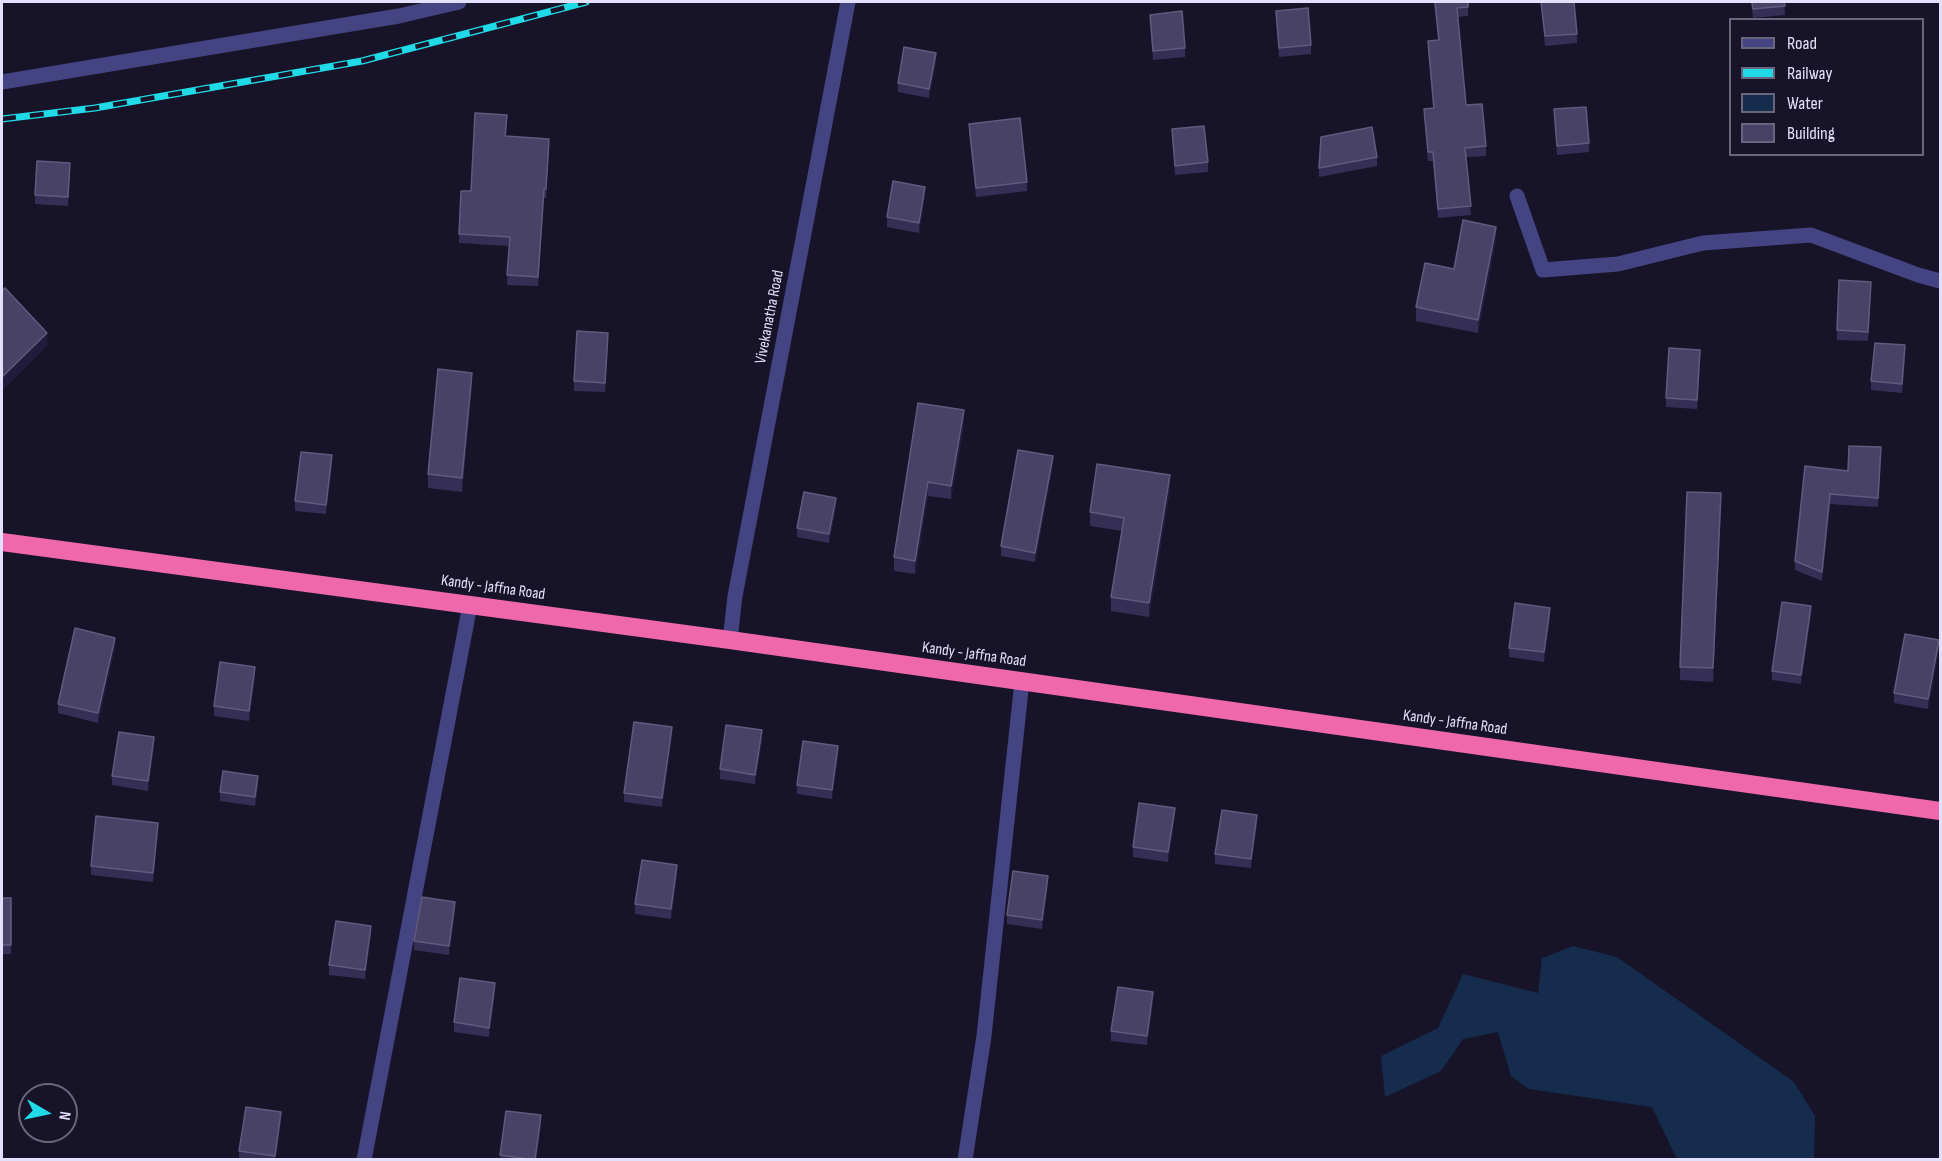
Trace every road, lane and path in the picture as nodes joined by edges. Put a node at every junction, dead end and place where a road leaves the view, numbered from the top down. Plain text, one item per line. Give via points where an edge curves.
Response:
1 (459, 2) edge
2 (848, 2) edge
3 (2, 82) edge
4 (1517, 196) dead end
5 (1941, 281) edge
6 (2, 542) edge
7 (470, 604) junction
8 (730, 640) junction
9 (1022, 681) junction
10 (1941, 811) edge
11 (364, 1160) edge
12 (964, 1160) edge

1 - 3 street via 399,16
2 - 8 street, Vivekanatha Road via 735,596
4 - 5 street via 1543,270 1618,264 1702,243 1811,235
6 - 7 highway, Kandy - Jaffna Road
7 - 8 highway, Kandy - Jaffna Road
7 - 11 street
8 - 9 highway, Kandy - Jaffna Road
9 - 10 highway, Kandy - Jaffna Road
9 - 12 street via 984,1036

